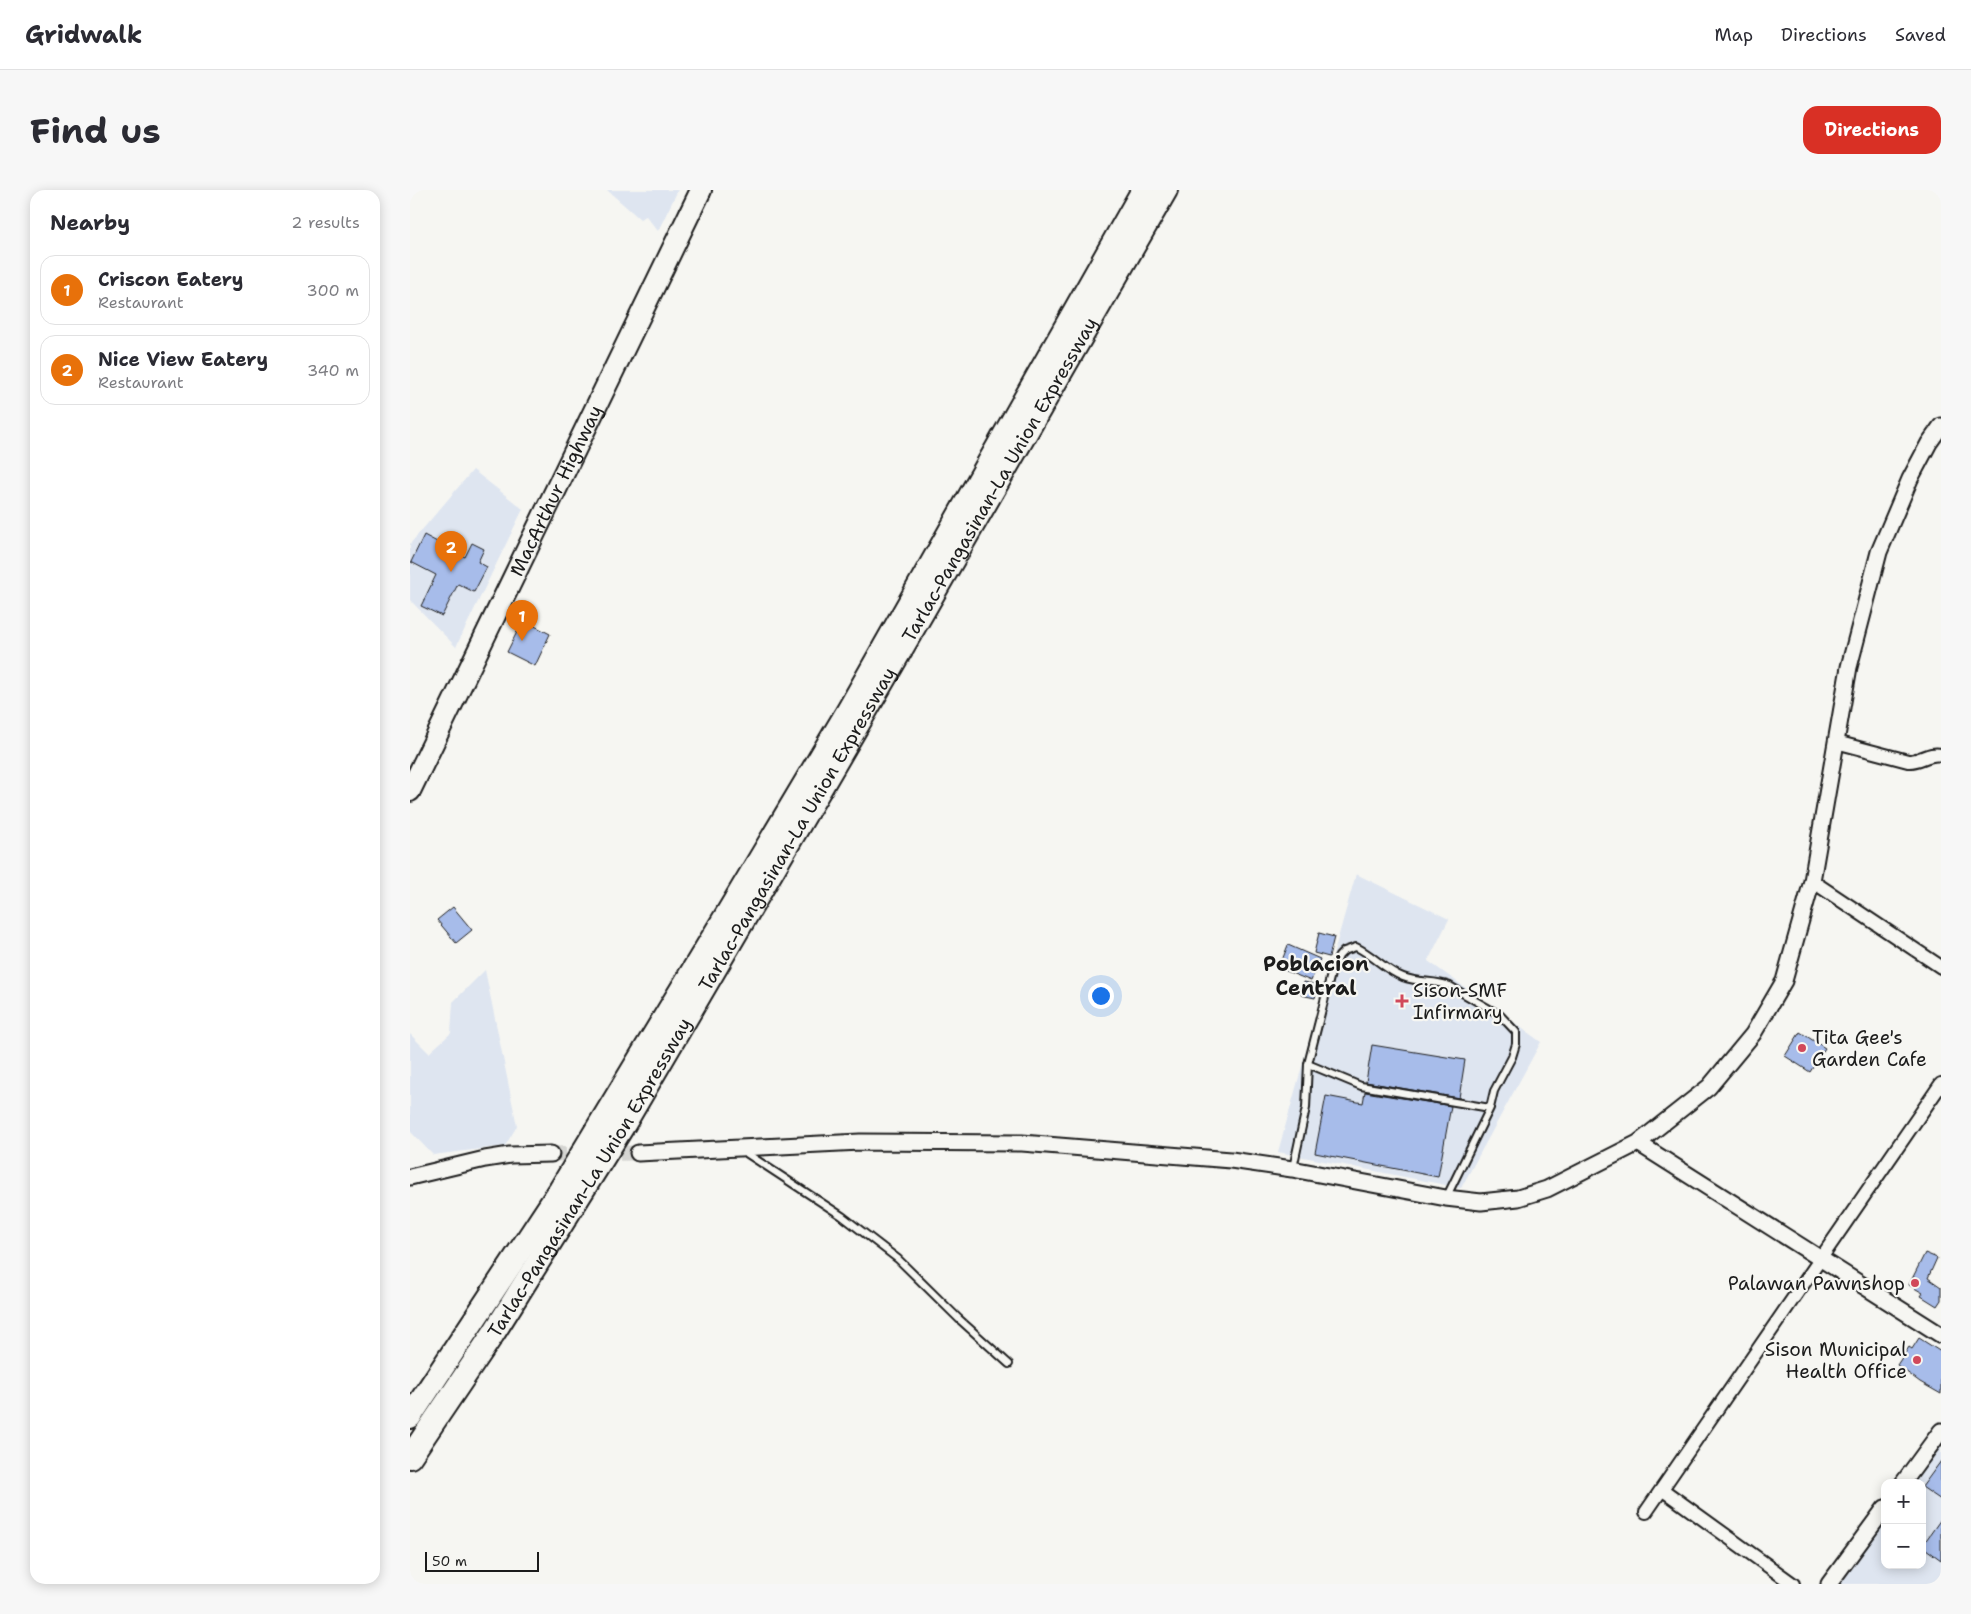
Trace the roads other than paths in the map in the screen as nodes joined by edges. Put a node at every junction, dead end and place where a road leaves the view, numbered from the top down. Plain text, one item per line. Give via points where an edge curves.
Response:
1 (701, 190) edge
2 (1143, 190) edge
3 (1166, 190) edge
4 (1941, 426) edge
5 (1836, 742) junction
6 (1941, 755) edge
7 (410, 790) edge
8 (1812, 881) junction
9 (1941, 967) edge
10 (1308, 1064) junction
11 (1941, 1084) edge
12 (1490, 1108) junction
13 (1638, 1143) junction
14 (738, 1148) junction
15 (638, 1153) tunnel mouth
16 (551, 1154) tunnel mouth
17 (1292, 1169) junction
18 (410, 1177) edge
19 (1446, 1198) junction
20 (1820, 1260) junction
21 (1941, 1335) edge
22 (1009, 1364) dead end
23 (410, 1416) edge
24 (1941, 1431) edge
25 (410, 1457) edge
26 (1906, 1479) edge
27 (1663, 1490) junction
28 (1646, 1512) dead end
29 (1881, 1513) edge
30 (1793, 1584) edge
31 (1829, 1584) edge

1 - 7 highway, MacArthur Highway
2 - 23 highway, Tarlac-Pangasinan-La Union Expressway via 849,709 725,917 560,1190
3 - 25 highway, Tarlac-Pangasinan-La Union Expressway via 625,1123 493,1334
4 - 5 street via 1910,479 1880,552 1849,667
5 - 6 street via 1908,761
5 - 8 street
8 - 9 street
8 - 13 street via 1784,981 1753,1034 1709,1087
10 - 12 lane via 1361,1086
10 - 12 lane via 1330,974 1339,956 1356,947 1401,977 1450,986 1500,1015 1512,1026 1516,1032 1516,1044 1494,1091
10 - 17 lane via 1306,1108
11 - 20 street
12 - 19 lane
13 - 19 street via 1547,1189 1518,1198 1481,1202
13 - 20 street
14 - 15 street
14 - 17 street via 860,1142 1022,1143 1231,1160
14 - 22 lane via 842,1216 898,1259
16 - 18 street via 485,1159
17 - 19 street
20 - 21 street
20 - 27 street
24 - 26 street
27 - 28 street
27 - 30 street
29 - 31 street

